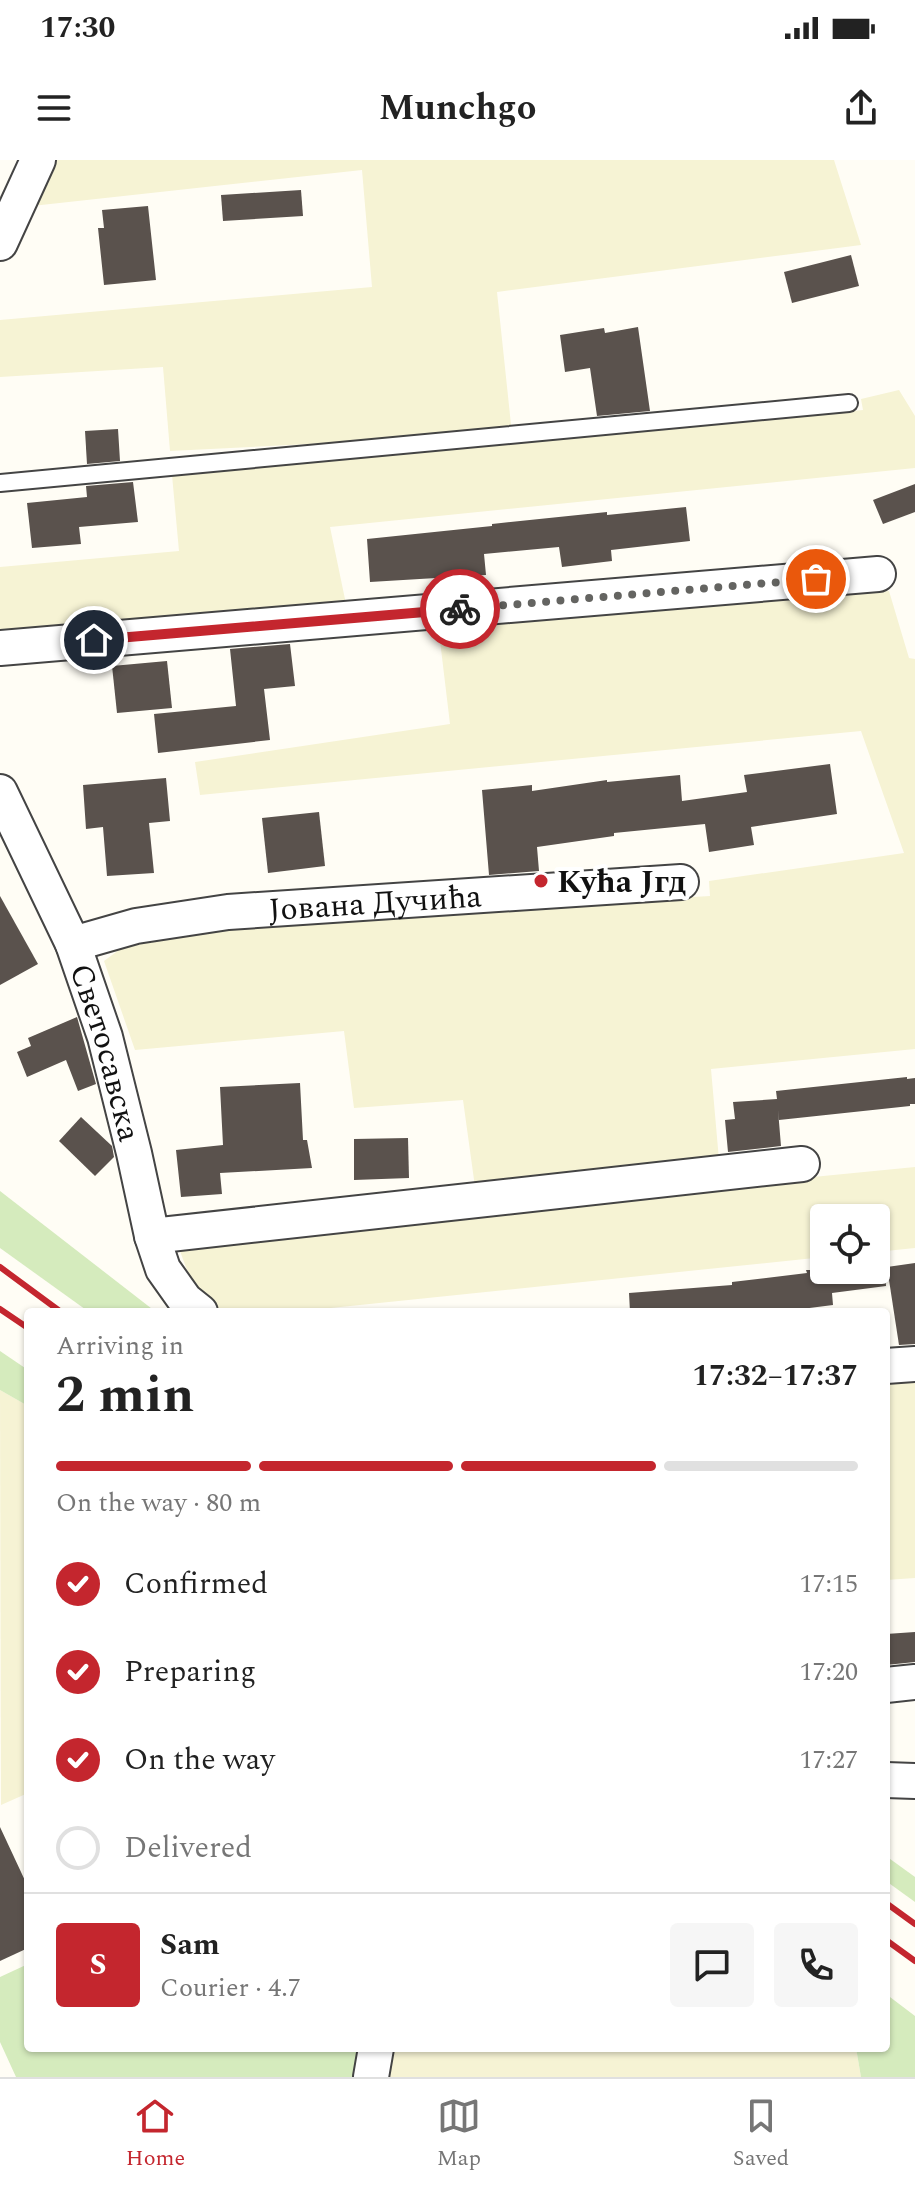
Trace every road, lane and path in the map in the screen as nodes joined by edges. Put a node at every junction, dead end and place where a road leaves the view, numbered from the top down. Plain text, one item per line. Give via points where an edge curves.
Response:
1 (38, 160) edge
2 (0, 243) edge
3 (849, 403) dead end
4 (0, 483) edge
5 (878, 574) dead end
6 (0, 648) edge
7 (0, 792) edge
8 (681, 882) dead end
9 (73, 944) junction
10 (802, 1164) dead end
11 (152, 1236) junction
12 (195, 1308) edge
13 (915, 1364) edge
14 (890, 1366) edge
15 (915, 1682) edge
16 (890, 1685) edge
17 (890, 1780) edge
18 (915, 1781) edge
19 (375, 2052) edge
20 (371, 2077) edge

1 - 2 street
3 - 4 lane
5 - 6 street
7 - 9 street, Светосавска
8 - 9 street, Јована Дучића via 228,912 136,926
9 - 11 street, Светосавска via 105,1037
10 - 11 street
11 - 12 street, Светосавска via 163,1269
13 - 14 street
15 - 16 street
17 - 18 street
19 - 20 street

